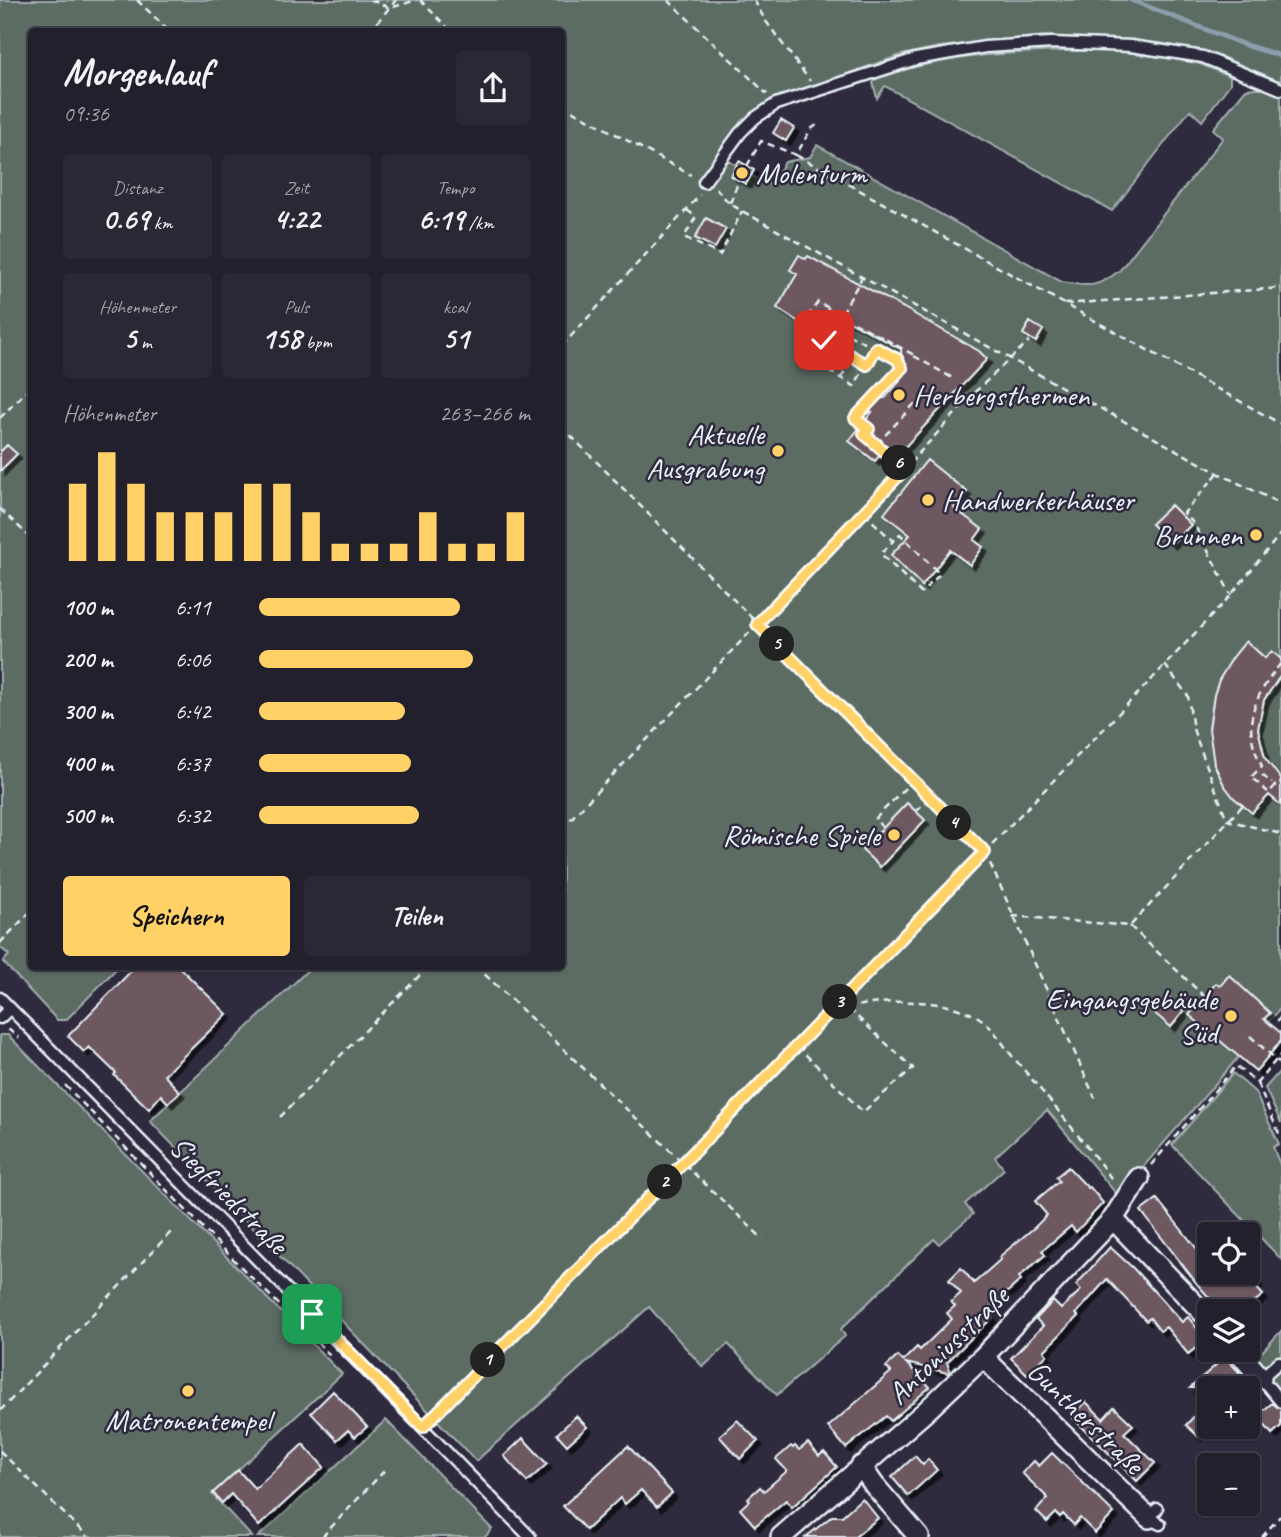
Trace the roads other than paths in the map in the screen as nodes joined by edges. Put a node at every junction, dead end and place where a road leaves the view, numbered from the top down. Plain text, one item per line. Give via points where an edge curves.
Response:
1 (1281, 89) edge
2 (704, 182) road end
3 (0, 998) edge
4 (10, 1008) junction
5 (0, 1018) edge
6 (1139, 1178) road end
7 (1113, 1219) junction
8 (1197, 1306) edge
9 (983, 1357) junction
10 (1247, 1362) edge
11 (1279, 1362) dead end
12 (1261, 1378) junction
13 (1281, 1402) edge
14 (861, 1466) junction
15 (1155, 1517) dead end
16 (530, 1537) edge
17 (781, 1537) edge
18 (919, 1537) edge

1 - 2 lane via 1203,57 1131,46 1052,43 985,47 916,59 776,104 740,133
3 - 4 lane, Siegfriedstraße
4 - 5 lane
4 - 16 lane, Siegfriedstraße
6 - 7 street, Antoniusstraße
7 - 8 street
7 - 9 street, Antoniusstraße
9 - 14 street, Antoniusstraße
9 - 15 street, Guntherstraße
10 - 12 street
11 - 12 lane
12 - 13 lane
14 - 17 street, Antoniusstraße
14 - 18 street

